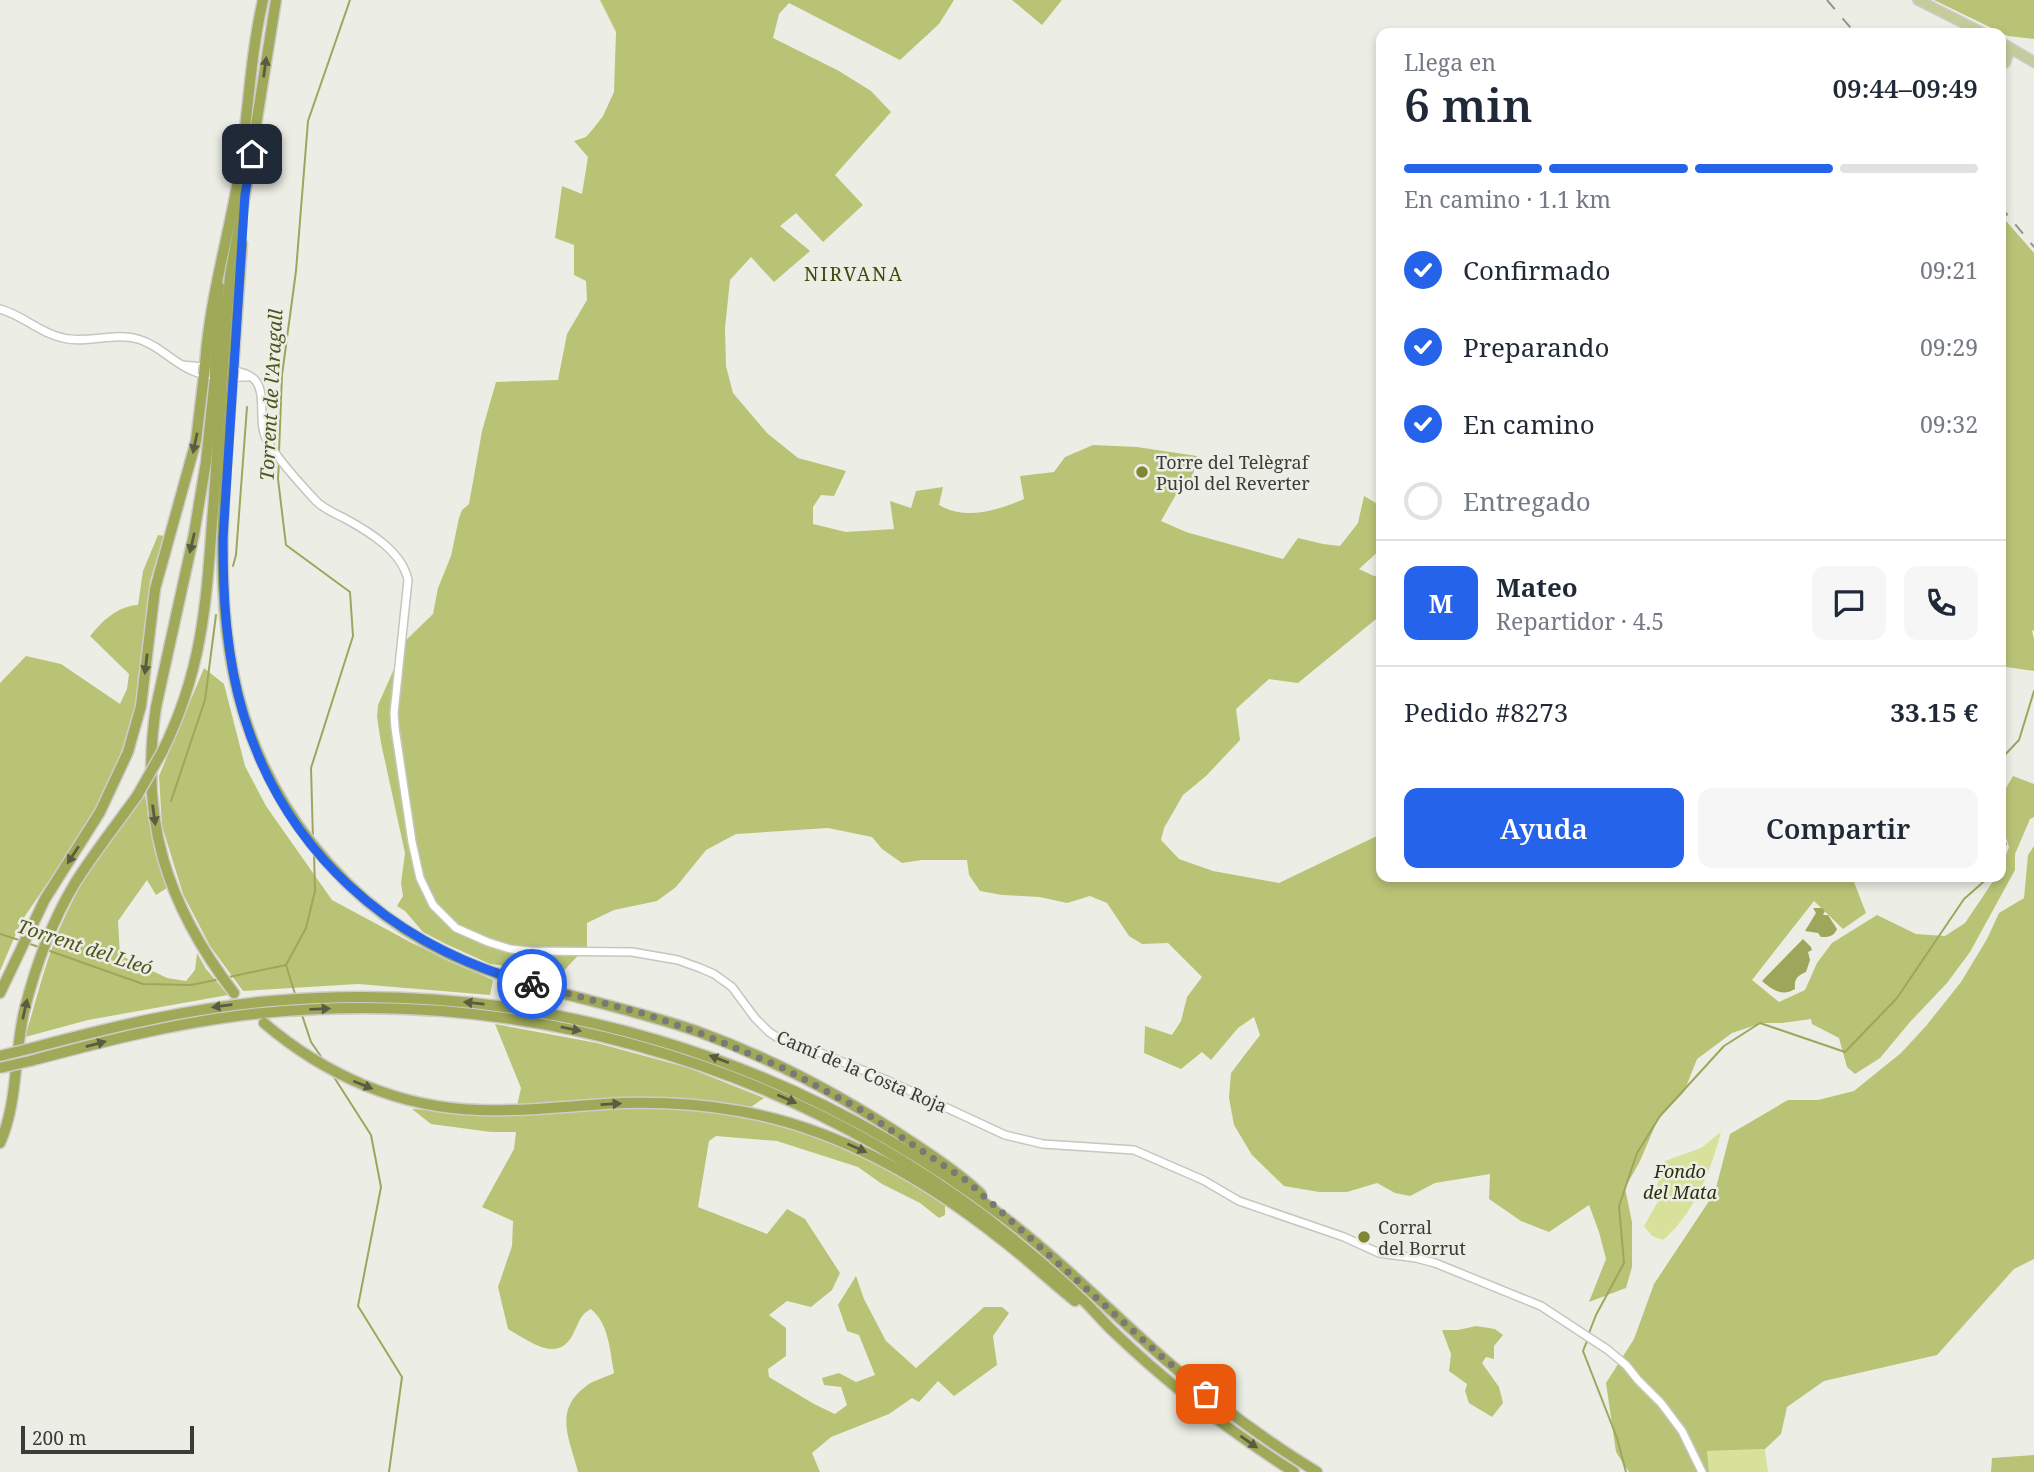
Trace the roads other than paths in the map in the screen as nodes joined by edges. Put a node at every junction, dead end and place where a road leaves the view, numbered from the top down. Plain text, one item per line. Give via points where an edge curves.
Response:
1 (263, 0) edge
2 (276, 0) edge
3 (1918, 0) edge
4 (1973, 28) edge
5 (2006, 46) edge
6 (2010, 48) junction
7 (2006, 60) edge
8 (2034, 62) edge
9 (0, 309) edge
10 (219, 372) junction
11 (0, 993) edge
12 (234, 993) dead end
13 (264, 1023) dead end
14 (0, 1056) edge
15 (0, 1068) edge
16 (0, 1143) edge
17 (1031, 1239) junction
18 (1116, 1334) junction
19 (1294, 1472) edge
20 (1317, 1472) edge
21 (1702, 1472) edge

1 - 10 highway via 237,185 218,279
10 -> 2 highway via 230,275
3 - 4 main road
5 - 6 main road
6 - 7 main road
6 - 8 main road
9 - 21 street, Camí de la Costa Roja via 65,339 133,338 198,373 251,377 259,388 263,430 272,448 320,505 380,541 397,558 408,580 395,728 418,871 433,905 456,928 510,949 632,953 678,960 714,974 769,1032 786,1043 889,1081 1004,1135 1043,1144 1134,1150 1239,1201 1379,1253 1435,1263 1541,1306 1626,1365 1682,1431
10 -> 11 highway via 200,421 155,589 141,706 128,752 100,812 40,908
10 -> 12 highway via 194,534 155,715 151,782 158,840 174,894 201,947
16 -> 10 highway, bridge via 8,1120 25,1009 45,944 76,882 162,752 188,690 205,615
10 - 17 highway via 223,568 232,670 263,767 292,818 328,864 390,920 463,961 700,1033 816,1084 967,1181
13 -> 18 highway via 338,1074 420,1103 485,1110 681,1104 750,1113 827,1135 937,1192
17 -> 14 highway, bridge via 929,1164 810,1097 706,1054 560,1016 415,998 298,999 180,1013
15 -> 18 highway, bridge via 194,1022 325,1009 470,1014 614,1039 753,1085 884,1149 1008,1235
17 - 20 highway via 1206,1394
18 -> 19 highway via 1198,1405

